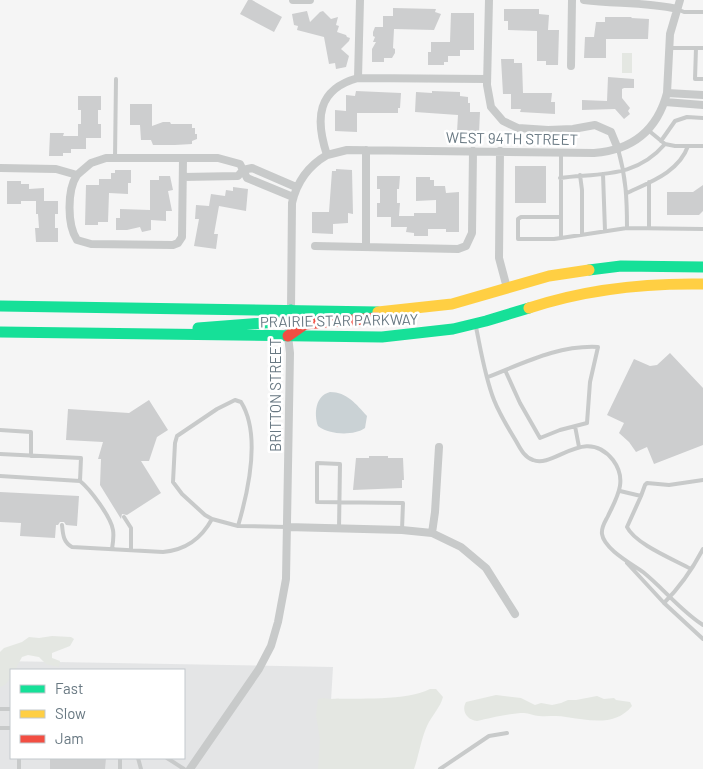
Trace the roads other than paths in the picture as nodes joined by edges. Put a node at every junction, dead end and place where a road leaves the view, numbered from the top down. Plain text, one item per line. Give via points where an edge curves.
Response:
1 (293, 0) edge
2 (310, 0) edge
3 (360, 0) edge
4 (489, 0) edge
5 (572, 0) edge
6 (584, 0) edge
7 (680, 0) edge
8 (677, 9) junction
9 (703, 12) edge
10 (668, 48) junction
11 (696, 48) junction
12 (703, 48) edge
13 (571, 66) dead end
14 (358, 78) junction
15 (116, 79) dead end
16 (487, 79) junction
17 (703, 79) edge
18 (667, 93) junction
19 (703, 95) edge
20 (665, 102) junction
21 (703, 106) edge
22 (703, 118) edge
23 (648, 130) junction
24 (663, 142) junction
25 (688, 146) junction
26 (703, 146) edge
27 (618, 149) junction
28 (366, 150) junction
29 (473, 151) junction
30 (500, 151) junction
31 (561, 152) junction
32 (327, 155) junction
33 (115, 158) junction
34 (183, 159) junction
35 (0, 168) edge
36 (244, 170) junction
37 (624, 171) junction
38 (603, 174) junction
39 (77, 176) junction
40 (580, 176) junction
41 (183, 177) junction
42 (560, 178) junction
43 (649, 182) junction
44 (296, 187) junction
45 (627, 193) junction
46 (293, 197) junction
47 (560, 217) junction
48 (627, 228) junction
49 (649, 228) junction
50 (703, 229) edge
51 (605, 230) junction
52 (582, 234) junction
53 (560, 238) junction
54 (315, 246) dead end
55 (366, 247) junction
56 (703, 267) edge
57 (703, 284) edge
58 (507, 288) junction
59 (0, 306) edge
60 (424, 308) junction
61 (291, 310) junction
62 (475, 324) junction
63 (0, 332) edge
64 (124, 333) junction
65 (288, 336) junction
66 (505, 370) junction
67 (488, 377) junction
68 (575, 426) junction
69 (0, 430) edge
70 (439, 447) dead end
71 (579, 447) junction
72 (0, 454) edge
73 (30, 456) junction
74 (0, 476) edge
75 (703, 480) edge
76 (80, 482) junction
77 (620, 491) junction
78 (641, 496) junction
79 (340, 502) junction
80 (124, 517) dead end
81 (212, 519) junction
82 (62, 525) dead end
83 (238, 526) junction
84 (287, 527) junction
85 (339, 529) junction
86 (402, 530) junction
87 (432, 533) junction
88 (703, 548) edge
89 (112, 549) junction
90 (132, 550) junction
91 (624, 560) junction
92 (691, 569) junction
93 (670, 596) junction
94 (664, 603) junction
95 (515, 614) dead end
96 (703, 625) edge
97 (703, 639) edge
98 (508, 733) dead end
99 (169, 759) edge
100 (184, 769) edge
101 (190, 769) edge
102 (440, 769) edge

1 - 2 street
3 - 14 street
4 - 16 street
5 - 13 street
6 - 8 street
7 - 8 street, WEST 94TH STREET
8 - 9 lane
8 - 10 street, WEST 94TH STREET
10 - 11 lane
10 - 18 street, WEST 94TH STREET
11 - 12 lane
11 - 17 lane via 695,79
14 - 16 street
14 - 32 street via 343,82 325,98 321,137
15 - 33 lane
16 - 27 street via 491,108 503,121 518,128 548,130 595,125 610,132
18 - 19 street
18 - 20 street, WEST 94TH STREET
20 - 21 street
20 - 23 street, WEST 94TH STREET
22 - 24 lane via 675,121
23 - 24 lane
23 - 27 street, WEST 94TH STREET via 634,142
24 - 25 lane
24 - 37 lane via 653,156
25 - 26 lane
25 - 43 lane via 681,161 663,176
27 - 31 street, WEST 94TH STREET via 594,153
27 - 37 lane
28 - 29 street, WEST 94TH STREET
28 - 32 street, WEST 94TH STREET
28 - 55 street
29 - 30 street, WEST 94TH STREET
29 - 55 street via 472,233 466,246
30 - 31 street, WEST 94TH STREET
30 - 58 street via 499,258
31 - 42 lane
32 - 44 street, BRITTON STREET via 302,176
33 - 34 street
33 - 39 street via 91,163
34 - 36 street via 226,159 240,164
34 - 41 street
35 - 39 street via 56,169
36 - 41 street via 238,176
36 - 44 street via 252,168
36 - 46 street via 247,178
37 - 38 lane
37 - 45 lane
38 - 40 lane
38 - 51 lane
39 - 41 street via 71,192 70,227 77,240 91,244 173,245 182,237
40 - 42 lane
40 - 52 lane
42 - 47 lane
43 - 45 lane
43 - 49 lane
44 - 46 street, BRITTON STREET
45 - 48 lane
46 - 61 street, BRITTON STREET
47 - 53 lane
47 - 53 lane via 521,217 518,219 518,238
48 - 49 lane
48 - 51 lane
49 - 50 lane
51 - 52 lane
52 - 53 lane
54 - 55 street
56 - 58 main road, PRAIRIE STAR PARKWAY via 602,268 549,276
57 - 62 main road, PRAIRIE STAR PARKWAY via 640,285 597,291 560,298
58 - 60 main road, PRAIRIE STAR PARKWAY via 452,304
59 - 61 main road, PRAIRIE STAR PARKWAY
60 - 61 main road, PRAIRIE STAR PARKWAY via 382,312
60 - 65 main road via 379,317 305,324
61 - 64 main road via 276,322
61 - 65 street, BRITTON STREET
62 - 65 main road, PRAIRIE STAR PARKWAY via 400,336
62 - 67 lane
63 - 64 main road, PRAIRIE STAR PARKWAY
64 - 65 main road, PRAIRIE STAR PARKWAY
65 - 84 street, BRITTON STREET
66 - 67 lane
66 - 68 lane via 540,438
66 - 68 lane via 551,353 598,347 590,382 588,420
67 - 71 lane via 500,412 529,458 544,462
68 - 71 lane
69 - 73 lane via 31,432
70 - 87 street
71 - 77 lane via 602,451 610,457 621,476
72 - 73 lane
73 - 76 lane via 81,458
74 - 76 lane
75 - 78 lane via 669,485 647,483
76 - 89 lane via 92,493 110,522
77 - 78 lane
77 - 91 lane via 602,532 609,546
78 - 92 lane via 628,522 629,532
79 - 79 lane via 340,464 317,463 316,502
79 - 85 lane
79 - 86 lane via 403,503
80 - 90 lane via 131,528
81 - 83 lane
81 - 83 lane via 175,487 175,443 182,431 232,400 238,400 247,416 252,453
81 - 90 lane via 199,538 183,548 163,552
82 - 89 lane via 64,538 72,546
83 - 84 lane
84 - 85 street
84 - 101 street, BRITTON STREET via 286,578 271,646 250,683
85 - 86 street
86 - 87 street
87 - 95 street via 461,546 486,568
88 - 92 lane
89 - 90 lane
91 - 93 lane
91 - 94 lane
92 - 93 lane
93 - 94 lane
93 - 96 lane
94 - 97 lane
98 - 102 lane via 489,736
99 - 100 lane

